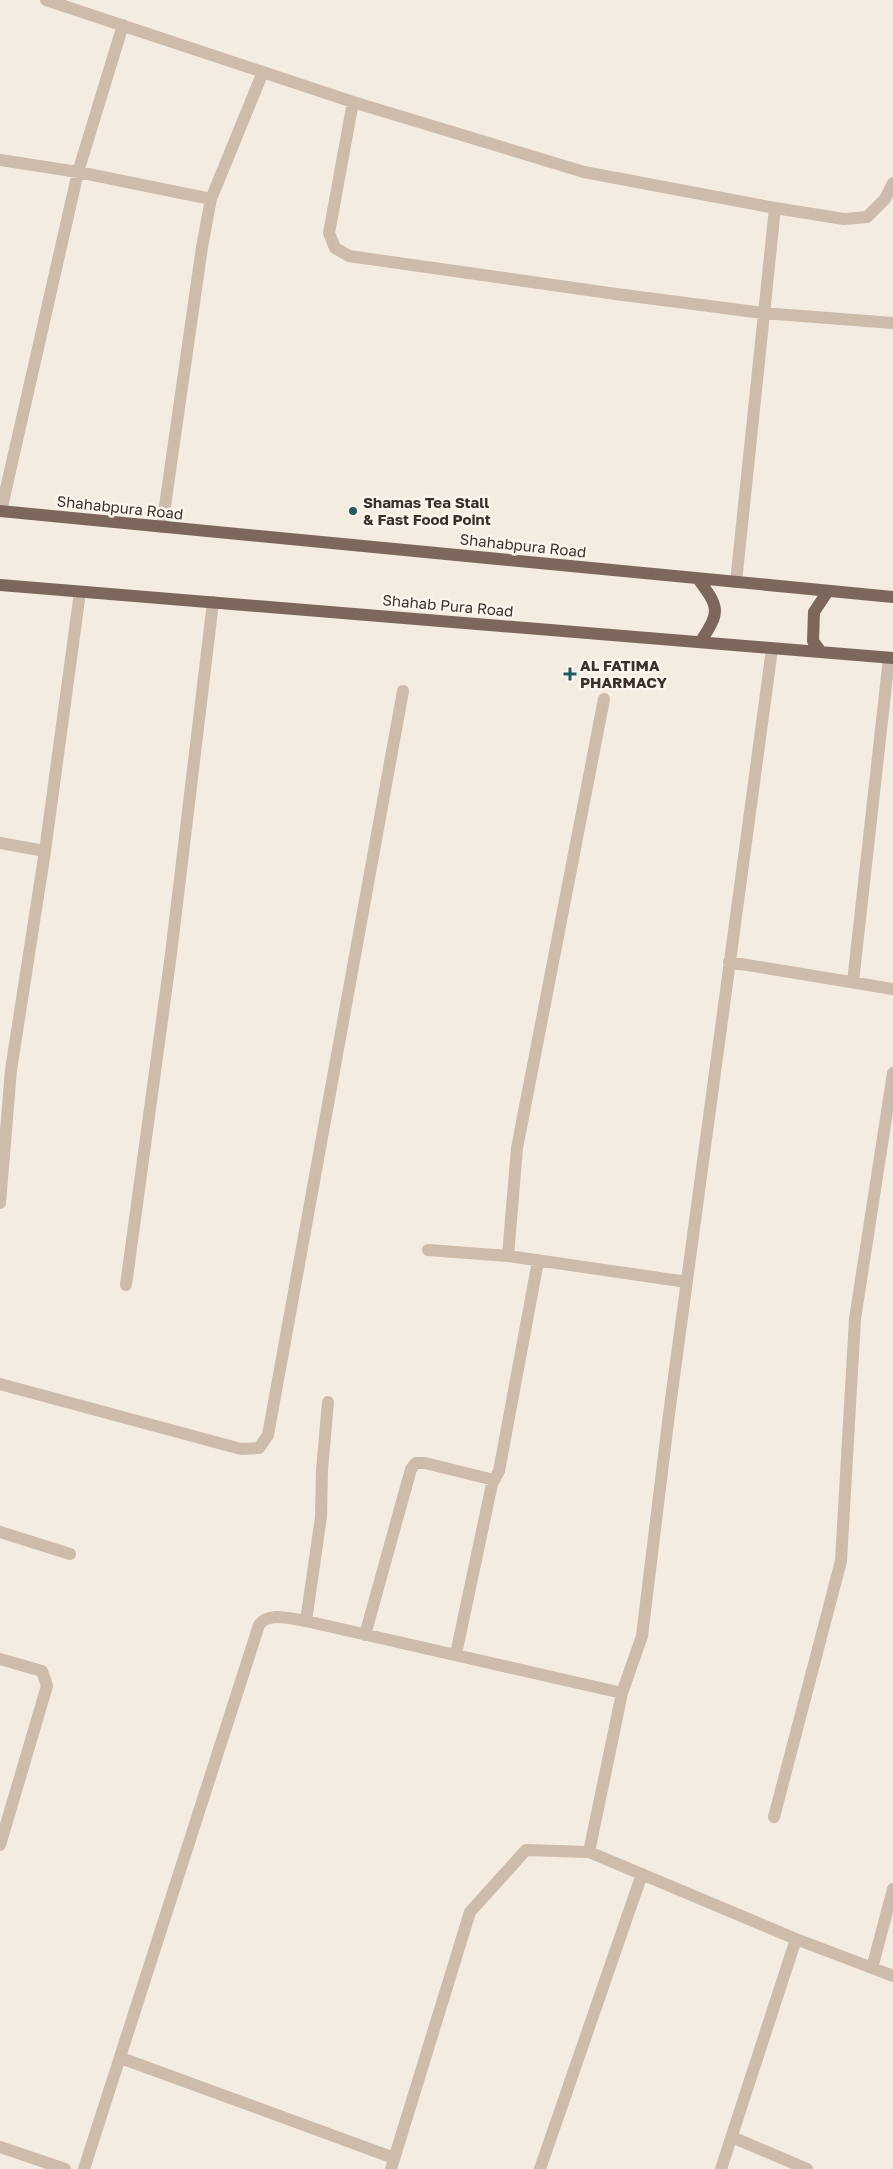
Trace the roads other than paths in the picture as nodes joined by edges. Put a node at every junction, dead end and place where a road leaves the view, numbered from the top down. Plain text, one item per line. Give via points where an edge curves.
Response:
1 (46, 0) edge
2 (123, 24) junction
3 (263, 72) junction
4 (353, 102) junction
5 (0, 160) edge
6 (78, 172) junction
7 (893, 183) edge
8 (211, 199) junction
9 (775, 208) junction
10 (764, 313) junction
11 (893, 323) edge
12 (1, 511) edge
13 (162, 527) junction
14 (698, 579) junction
15 (736, 582) junction
16 (0, 585) edge
17 (828, 591) junction
18 (80, 592) junction
19 (893, 597) edge
20 (213, 602) junction
21 (701, 641) junction
22 (772, 648) junction
23 (821, 652) junction
24 (891, 658) edge
25 (403, 691) dead end
26 (604, 699) dead end
27 (0, 843) edge
28 (45, 851) junction
29 (730, 962) junction
30 (852, 982) junction
31 (893, 989) edge
32 (6, 1070) edge
33 (893, 1073) edge
34 (0, 1203) edge
35 (428, 1250) dead end
36 (508, 1256) junction
37 (538, 1260) junction
38 (687, 1282) junction
39 (126, 1284) dead end
40 (0, 1384) edge
41 (328, 1402) dead end
42 (494, 1480) junction
43 (0, 1532) edge
44 (70, 1554) dead end
45 (306, 1621) junction
46 (365, 1635) junction
47 (456, 1654) junction
48 (0, 1659) edge
49 (622, 1693) junction
50 (774, 1816) dead end
51 (0, 1845) edge
52 (589, 1852) junction
53 (642, 1874) junction
54 (893, 1888) edge
55 (796, 1939) junction
56 (872, 1968) junction
57 (893, 1976) edge
58 (121, 2058) junction
59 (732, 2137) junction
60 (0, 2147) edge
61 (393, 2164) edge
62 (65, 2169) edge
63 (84, 2169) edge
64 (540, 2169) edge
65 (721, 2169) edge
66 (807, 2169) edge

1 - 2 street
2 - 3 street
2 - 6 street
3 - 4 street
3 - 8 street
4 - 9 street via 584,172
4 - 10 street via 329,233 335,248 349,256
5 - 6 street
6 - 8 street
6 - 12 street
7 - 9 street via 885,199 866,216 844,219
8 - 13 street
9 - 10 street
10 - 11 street
10 - 15 street
12 - 13 main road, Shahabpura Road
13 - 14 main road, Shahabpura Road
14 - 15 main road, Shahabpura Road
14 - 21 main road via 714,600 714,621
15 - 17 main road, Shahabpura Road
16 - 18 main road, Shahab Pura Road
17 - 19 main road, Shahabpura Road
17 - 23 main road via 814,612 813,641
18 - 20 main road, Shahab Pura Road
18 - 28 street
20 - 21 main road, Shahab Pura Road
20 - 39 street via 171,954
21 - 22 main road, Shahab Pura Road
22 - 23 main road, Shahab Pura Road
22 - 29 street
23 - 24 main road, Shahab Pura Road
24 - 30 street
25 - 40 street via 268,1435 259,1448 241,1449
26 - 36 street via 517,1148
27 - 28 street
28 - 32 street
29 - 30 street
29 - 38 street
30 - 31 street
32 - 34 street
33 - 50 street via 855,1319 841,1561
35 - 36 street
36 - 37 street
37 - 38 street
37 - 42 street via 499,1470
38 - 49 street via 642,1636
41 - 45 street via 321,1517
42 - 46 street via 425,1463 416,1463 411,1469
42 - 47 street
43 - 44 street
45 - 46 street
45 - 58 street via 270,1616 259,1625
46 - 47 street
47 - 49 street
48 - 51 street via 42,1671 47,1686
49 - 52 street
52 - 53 street
52 - 61 street via 526,1850 470,1912
53 - 55 street
53 - 64 street
54 - 56 street
55 - 56 street
55 - 59 street
56 - 57 street
58 - 61 street
58 - 63 street
59 - 65 street
59 - 66 street
60 - 62 street

